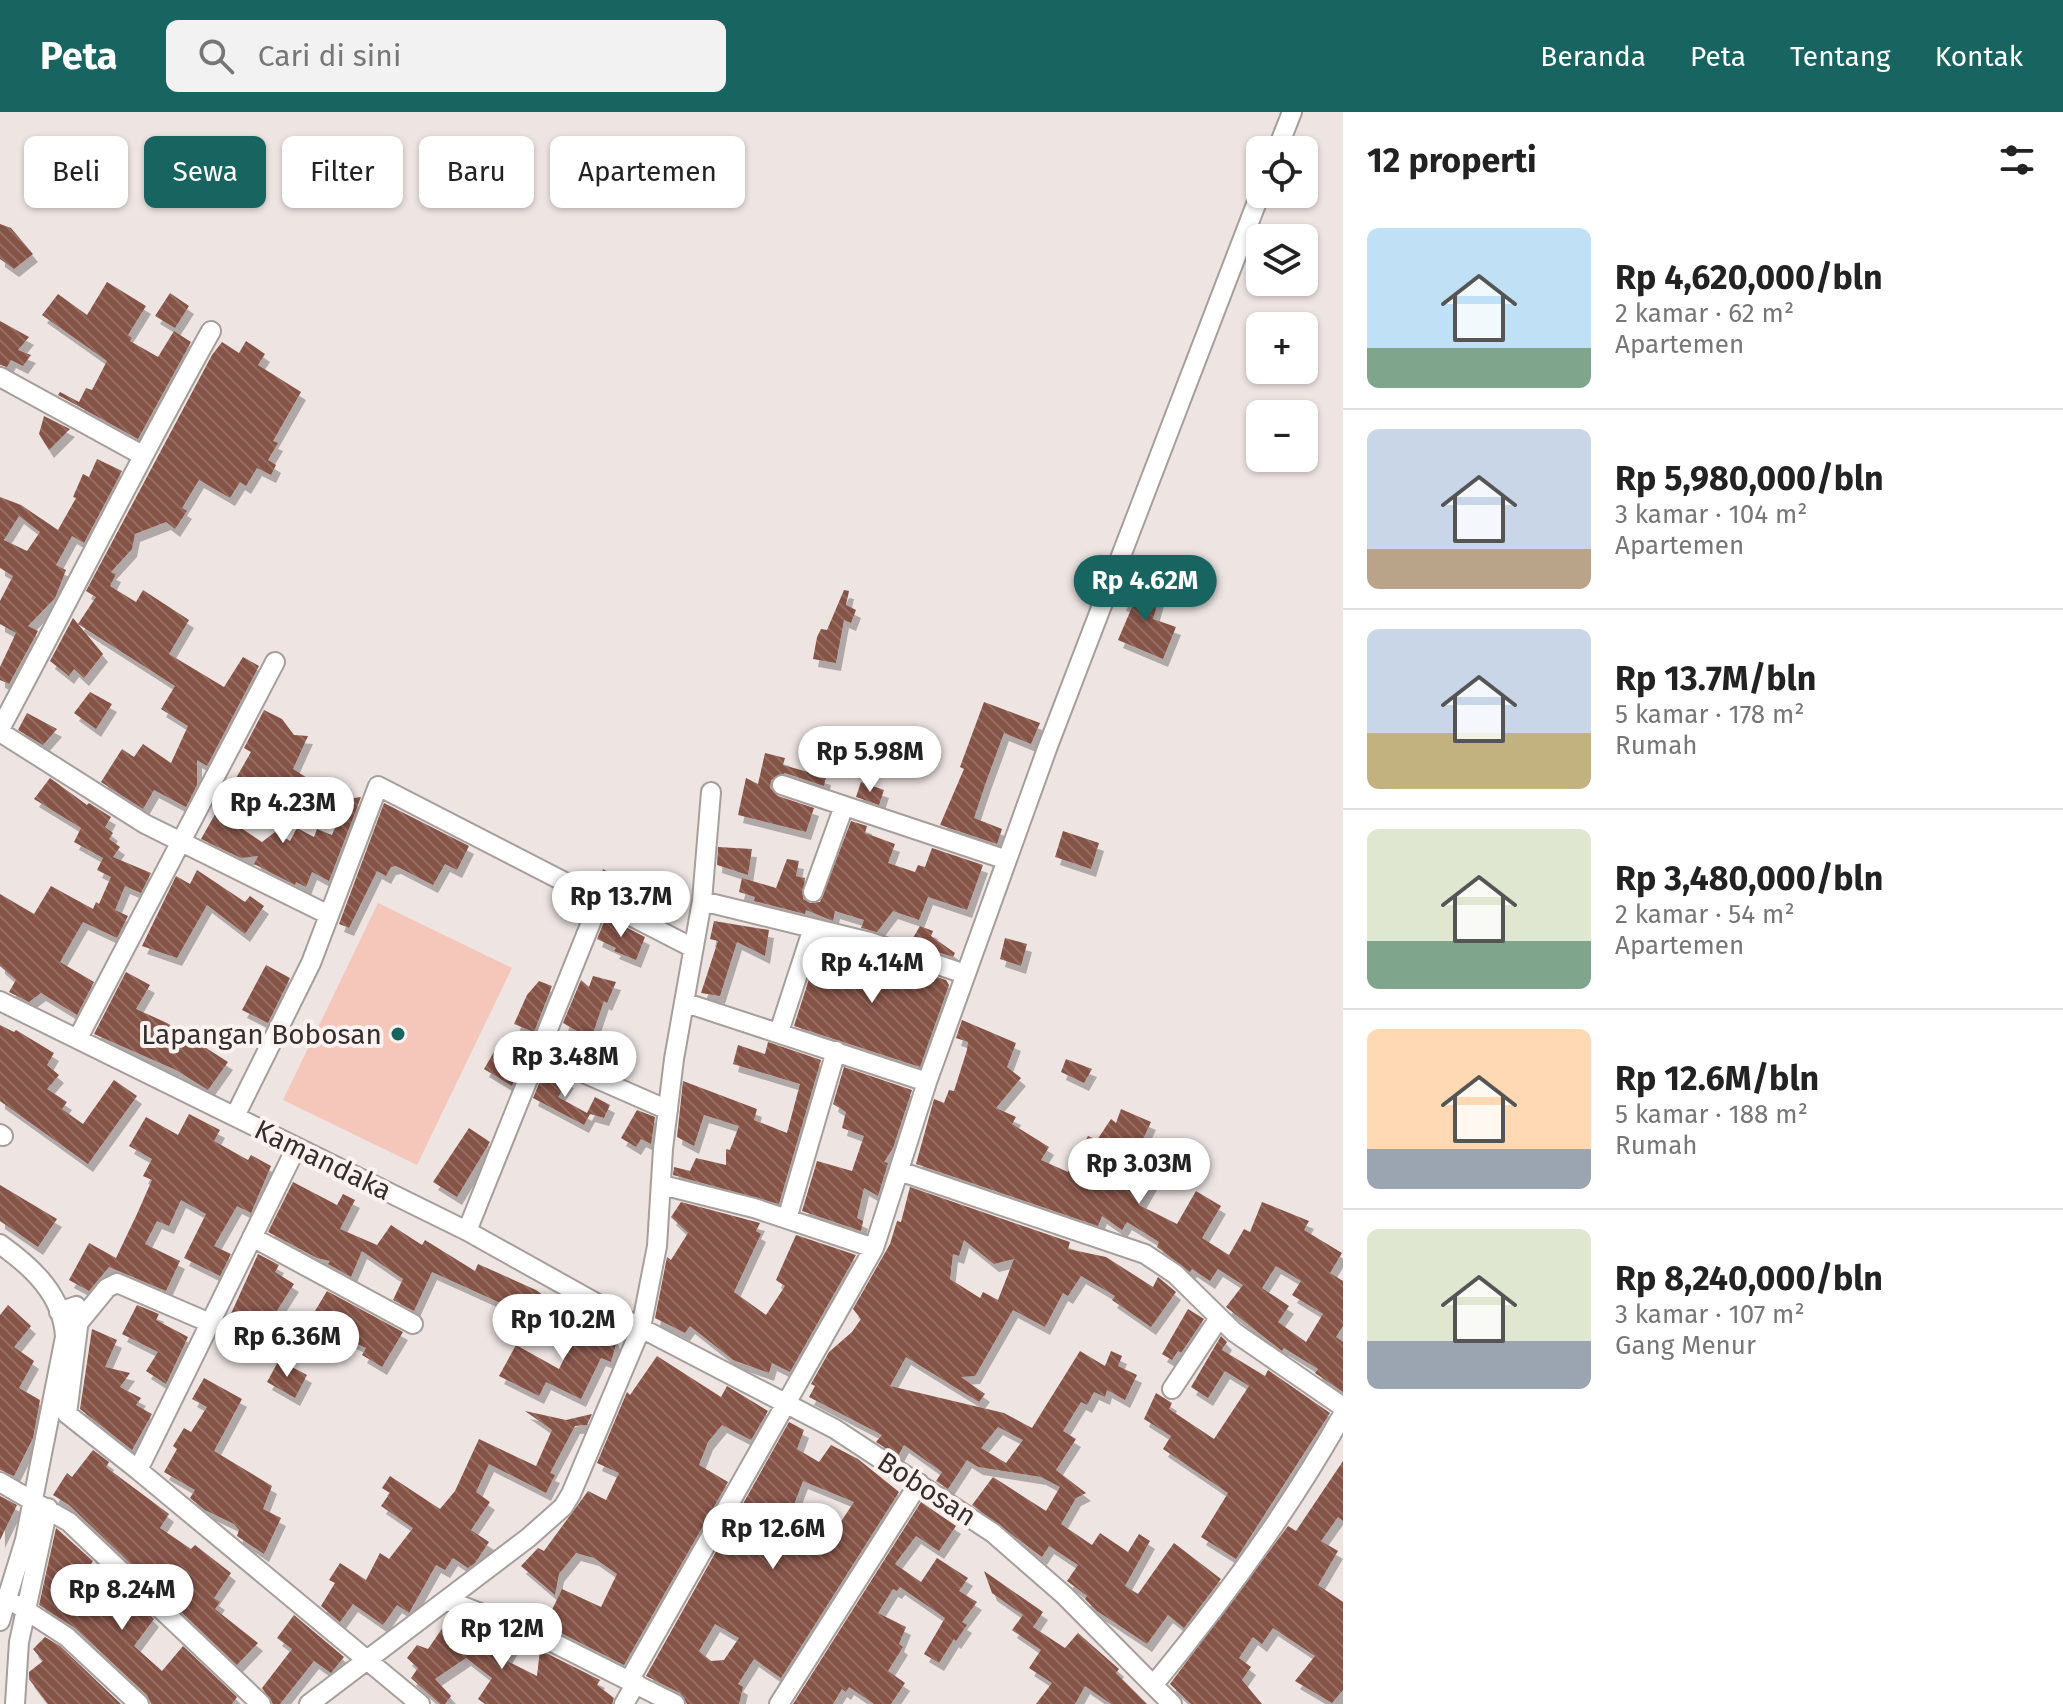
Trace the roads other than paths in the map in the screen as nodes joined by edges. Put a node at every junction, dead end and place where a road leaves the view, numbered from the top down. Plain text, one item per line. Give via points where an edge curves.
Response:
1 (1292, 112) edge
2 (1283, 136) edge
3 (1255, 208) edge
4 (211, 331) dead end
5 (0, 377) edge
6 (142, 455) junction
7 (275, 662) dead end
8 (1, 726) edge
9 (782, 785) dead end
10 (711, 792) dead end
11 (844, 806) junction
12 (180, 843) junction
13 (1007, 860) junction
14 (813, 892) dead end
15 (600, 900) junction
16 (702, 901) junction
17 (329, 915) junction
18 (813, 928) junction
19 (693, 948) junction
20 (965, 974) junction
21 (0, 1001) edge
22 (686, 1003) junction
23 (779, 1032) junction
24 (78, 1038) junction
25 (836, 1051) junction
26 (538, 1053) junction
27 (927, 1082) junction
28 (668, 1110) junction
29 (235, 1116) junction
30 (296, 1148) junction
31 (899, 1171) junction
32 (662, 1185) junction
33 (787, 1219) junction
34 (467, 1231) junction
35 (252, 1237) junction
36 (0, 1244) edge
37 (874, 1248) junction
38 (69, 1313) junction
39 (1219, 1318) junction
40 (210, 1323) junction
41 (413, 1324) dead end
42 (641, 1328) junction
43 (1172, 1389) dead end
44 (785, 1403) junction
45 (1343, 1407) edge
46 (1343, 1414) edge
47 (138, 1470) junction
48 (0, 1482) edge
49 (919, 1483) junction
50 (40, 1504) junction
51 (449, 1601) junction
52 (17, 1605) junction
53 (0, 1621) edge
54 (368, 1660) junction
55 (633, 1681) junction
56 (1155, 1683) junction
57 (15, 1704) edge
58 (139, 1704) edge
59 (261, 1704) edge
60 (309, 1704) edge
61 (420, 1704) edge
62 (624, 1704) edge
63 (675, 1704) edge
64 (779, 1704) edge
65 (1172, 1704) edge

1 - 2 street
3 - 13 street
4 - 6 street
5 - 6 street
6 - 8 street via 55,631
7 - 12 street
8 - 12 street via 105,801
9 - 11 street
10 - 16 street
11 - 13 street
11 - 14 street
12 - 17 street
12 - 24 street
13 - 20 street
15 - 17 street via 379,786
15 - 19 street
15 - 26 street
16 - 18 street
16 - 19 street
17 - 29 street via 311,963
18 - 20 street
18 - 23 street
19 - 22 street
20 - 27 street
21 - 24 street, Kamandaka
22 - 23 street
22 - 28 street
23 - 25 street
24 - 29 street, Kamandaka
25 - 27 street
25 - 33 street
26 - 28 street
26 - 34 street
27 - 31 street
28 - 32 street
29 - 30 street, Kamandaka
30 - 34 street, Kamandaka
30 - 35 street
31 - 37 street
31 - 39 street via 1145,1254 1175,1274
32 - 33 street
32 - 42 street
33 - 37 street
34 - 42 street, Kamandaka
35 - 40 street
35 - 41 street
36 - 38 street via 44,1281
37 - 44 street
38 - 40 street via 117,1283
38 - 47 street via 67,1414
38 - 50 street
39 - 43 street
39 - 45 street
40 - 47 street
42 - 44 street, Bobosan
42 - 51 street via 563,1507
44 - 49 street, Bobosan
44 - 55 street
46 - 56 street via 1300,1491
47 - 54 street
48 - 50 street
49 - 56 street, Bobosan via 993,1533
49 - 64 street
50 - 52 street
50 - 59 street via 69,1522
51 - 54 street
51 - 55 street via 538,1635
52 - 53 street
52 - 57 street
52 - 58 street via 67,1637
54 - 60 street
54 - 61 street
55 - 62 street
55 - 63 street
56 - 65 street, Bobosan

